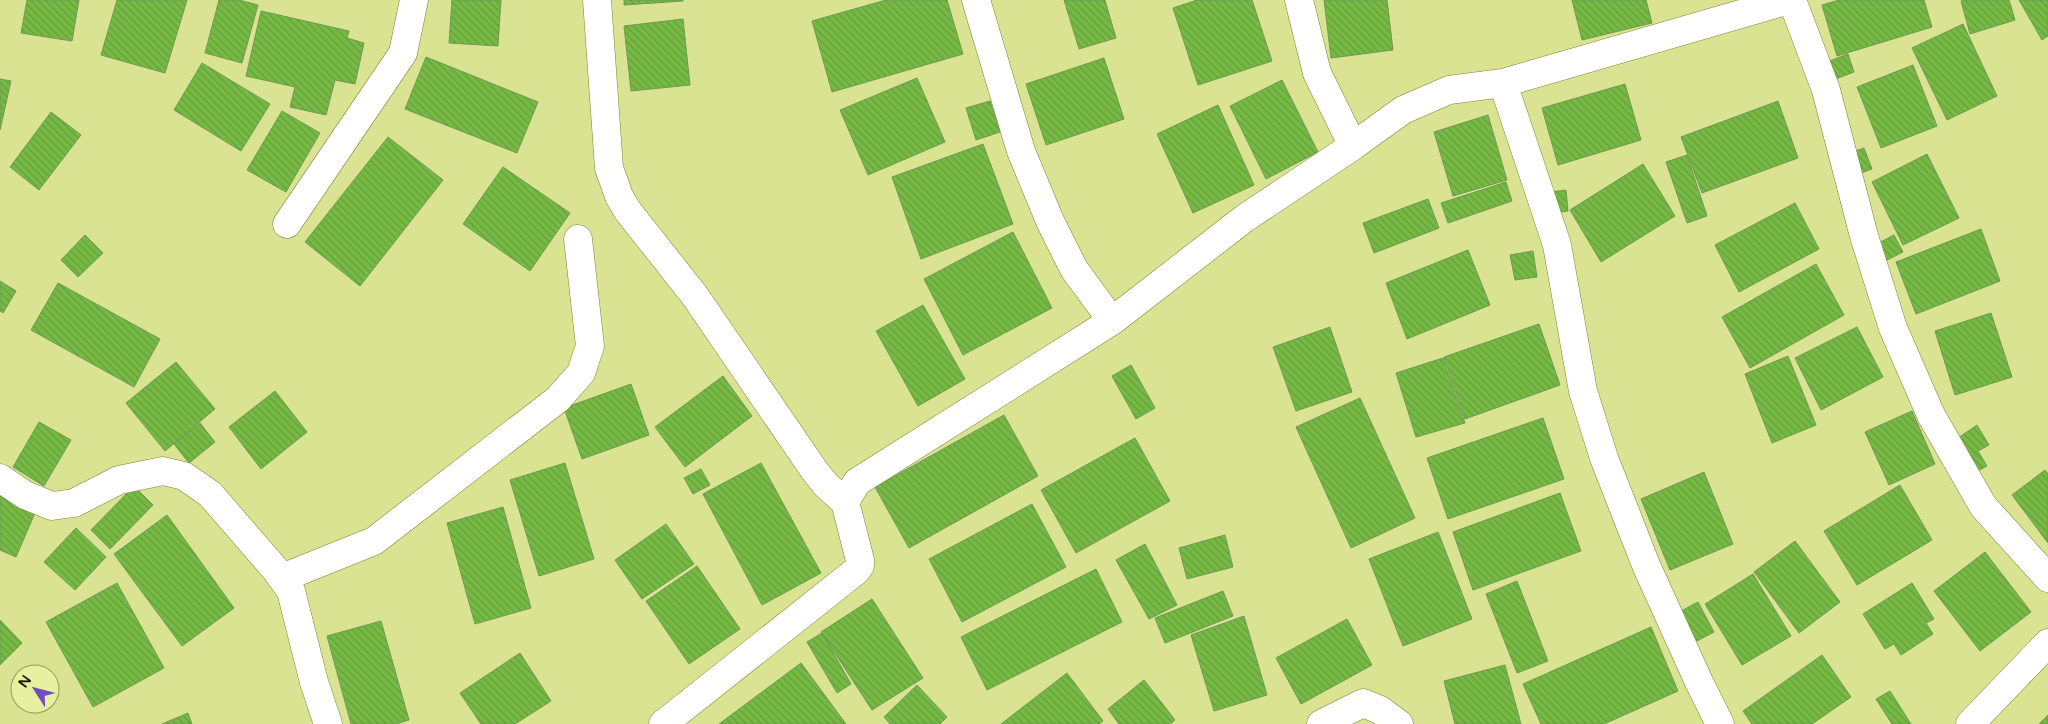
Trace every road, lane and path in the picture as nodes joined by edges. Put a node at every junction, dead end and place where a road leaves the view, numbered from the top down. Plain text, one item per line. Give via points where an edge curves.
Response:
1 (414, 0) edge
2 (597, 0) edge
3 (976, 0) edge
4 (1299, 0) edge
5 (1790, 0) edge
6 (1503, 83) junction
7 (1353, 146) junction
8 (287, 224) dead end
9 (578, 239) dead end
10 (1112, 321) junction
11 (0, 478) edge
12 (845, 502) junction
13 (282, 578) junction
14 (2048, 578) edge
15 (2048, 643) edge
16 (328, 724) edge
17 (663, 724) edge
18 (1320, 724) edge
19 (1399, 724) edge
20 (1720, 724) edge
21 (1970, 724) edge

1 - 8 street via 403,53
2 - 12 street via 609,168 619,196 696,296 814,470
3 - 10 street via 1022,151 1050,221 1074,269
4 - 7 street via 1317,73
5 - 6 street
5 - 14 street via 1826,90 1864,236 1893,328 1931,415 1984,506
6 - 7 street via 1449,90 1403,110
6 - 20 street via 1557,245 1583,391 1604,458 1646,565
7 - 10 street via 1245,218
9 - 13 street via 590,346 581,373 558,398 374,541
10 - 12 street via 856,482
11 - 13 street via 25,495 52,506 74,502 119,480 163,472 184,476 210,494
12 - 17 street via 860,560 856,571
13 - 16 street via 291,591
15 - 21 street
18 - 19 street via 1363,703 1380,710

